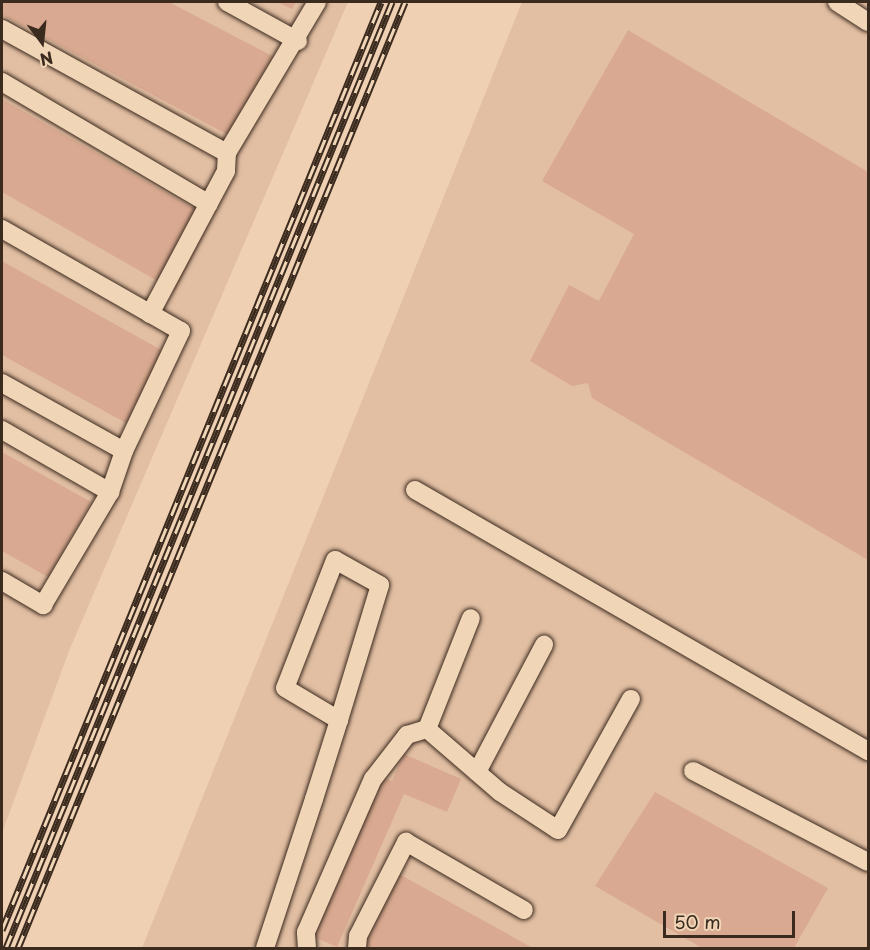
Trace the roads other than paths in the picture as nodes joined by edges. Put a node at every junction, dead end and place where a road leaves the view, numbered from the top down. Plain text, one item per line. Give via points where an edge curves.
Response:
1 (227, 2) edge
2 (316, 2) edge
3 (837, 2) edge
4 (868, 22) edge
5 (2, 29) edge
6 (298, 41) junction
7 (2, 82) edge
8 (227, 153) junction
9 (209, 204) junction
10 (2, 230) edge
11 (150, 314) junction
12 (2, 383) edge
13 (2, 430) edge
14 (124, 452) junction
15 (415, 490) dead end
16 (110, 492) junction
17 (2, 581) edge
18 (471, 618) dead end
19 (544, 645) dead end
20 (631, 699) dead end
21 (339, 720) junction
22 (427, 729) junction
23 (868, 751) edge
24 (693, 771) dead end
25 (477, 772) junction
26 (868, 862) edge
27 (524, 910) dead end
28 (265, 948) edge
29 (307, 948) edge
30 (357, 948) edge

1 - 6 lane
2 - 6 lane
3 - 4 lane
5 - 8 lane
6 - 8 lane
7 - 9 lane
8 - 9 lane via 226,171
9 - 11 lane
10 - 11 lane
11 - 14 lane via 181,331
12 - 14 lane
13 - 16 lane
14 - 16 lane
15 - 23 lane
16 - 17 lane via 43,605
18 - 22 lane
19 - 25 lane
20 - 25 lane via 558,830
21 - 21 lane via 285,688 335,560 380,585
21 - 28 lane
22 - 25 lane
22 - 29 lane via 407,735 374,778 306,932
24 - 26 lane
27 - 30 lane via 406,842 358,936

